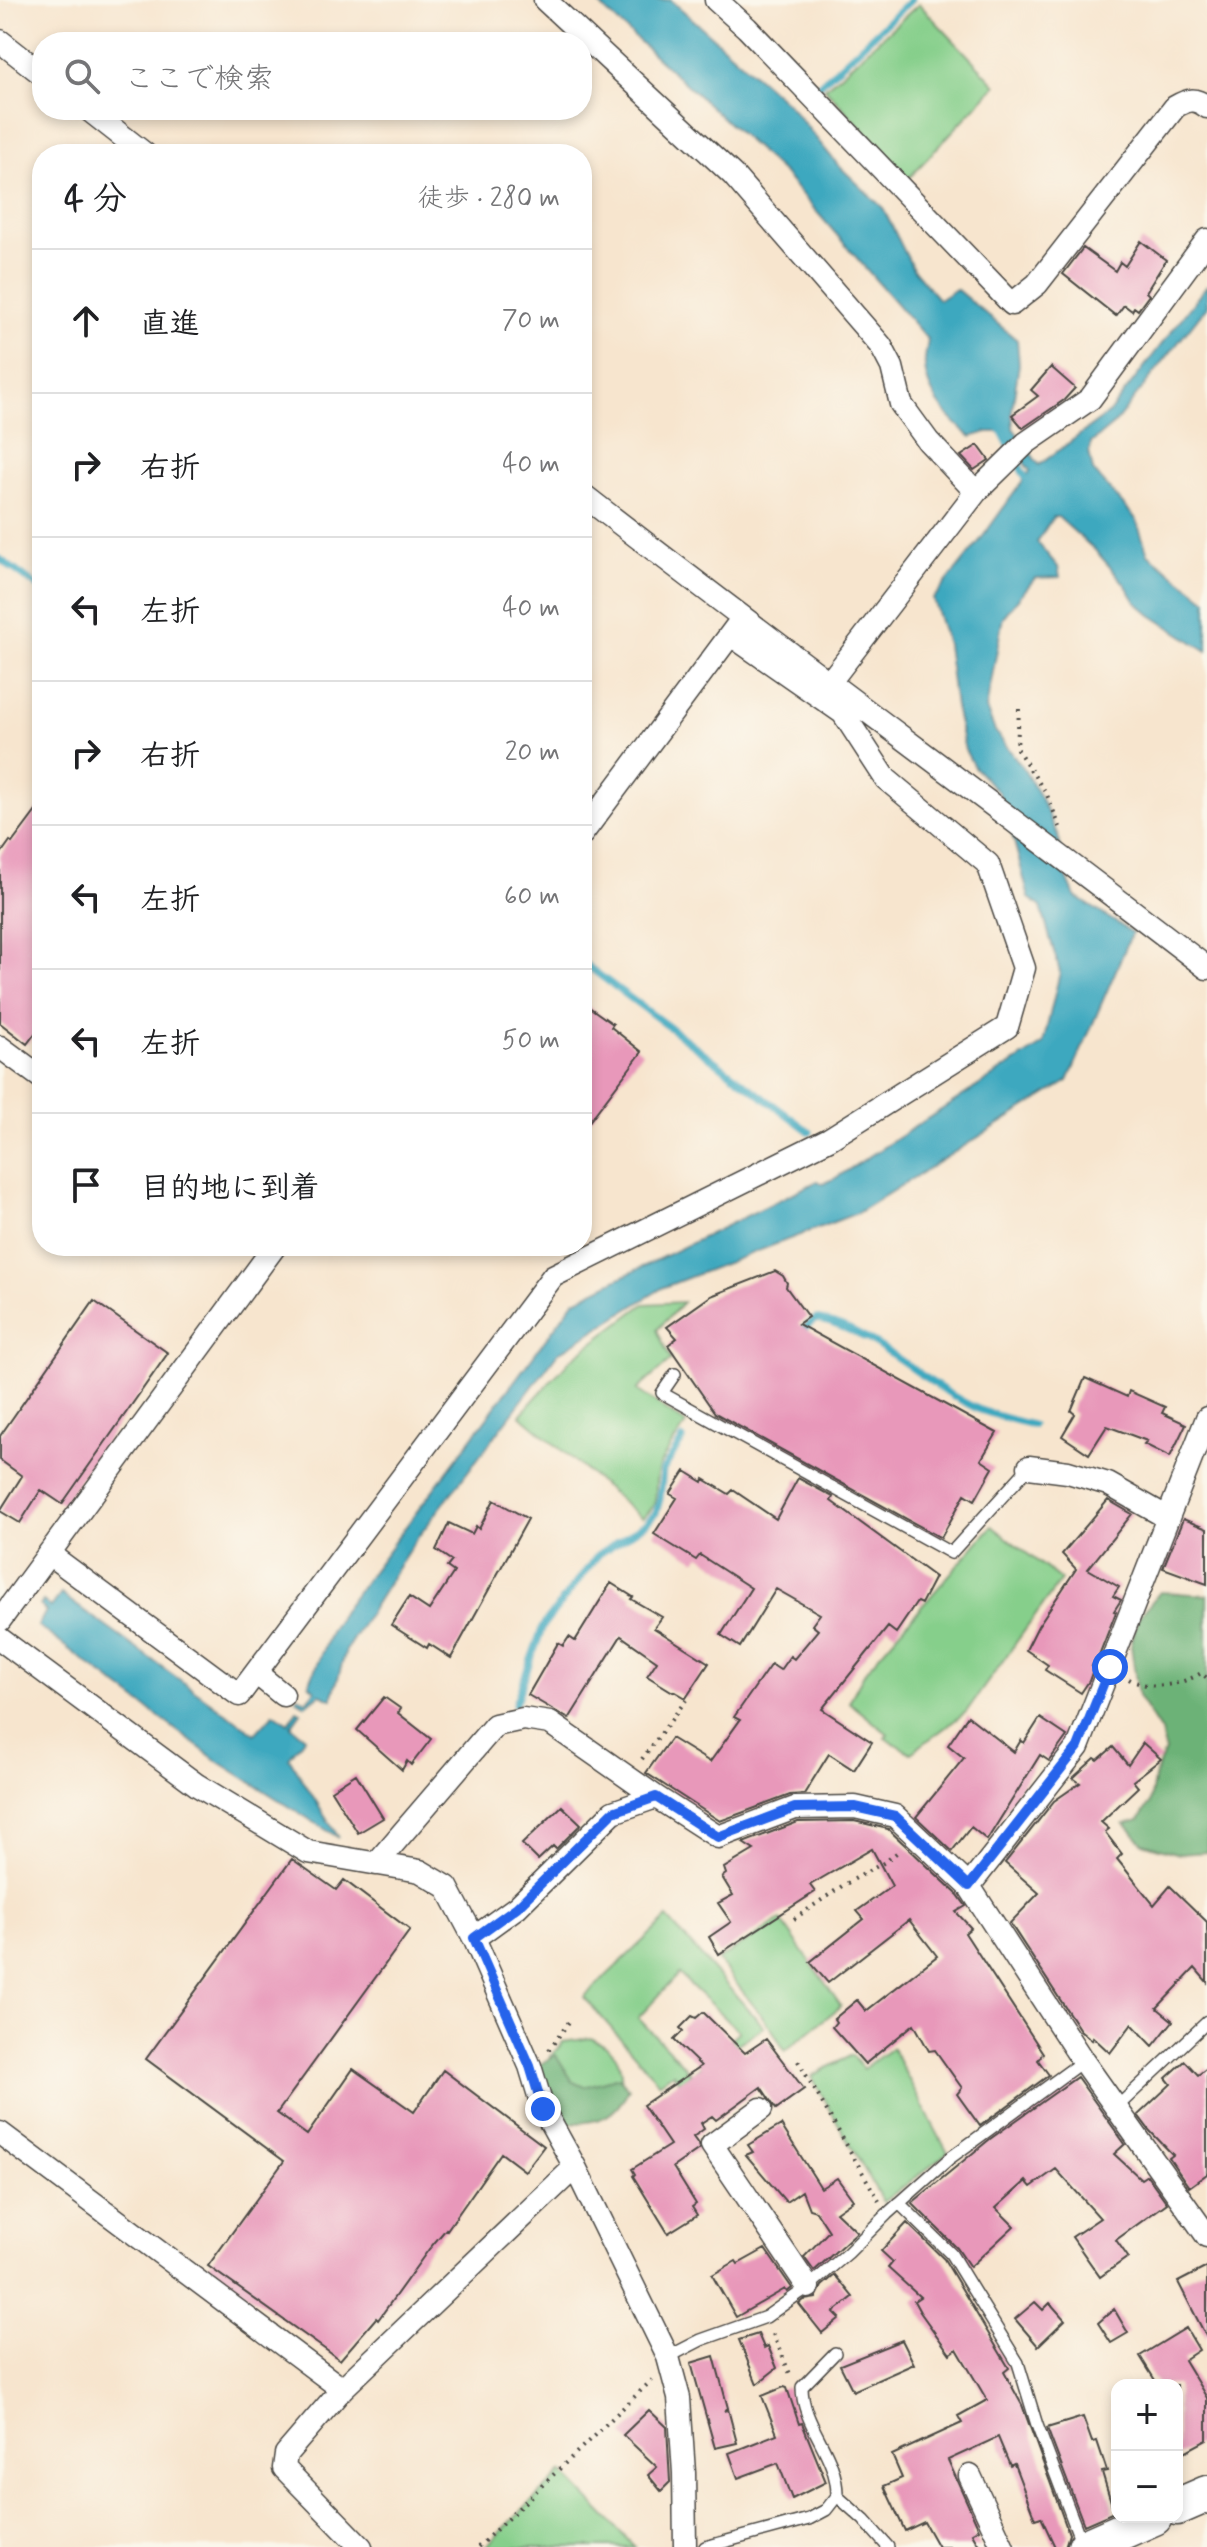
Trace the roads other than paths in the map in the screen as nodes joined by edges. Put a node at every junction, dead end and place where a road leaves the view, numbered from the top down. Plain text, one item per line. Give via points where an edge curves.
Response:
1 (545, 0) edge
2 (716, 0) edge
3 (579, 32) edge
4 (0, 41) edge
5 (592, 44) edge
6 (32, 66) edge
7 (1207, 107) edge
8 (102, 120) edge
9 (132, 144) edge
10 (1207, 240) edge
11 (976, 492) junction
12 (592, 503) edge
13 (736, 626) junction
14 (829, 683) junction
15 (592, 820) edge
16 (1207, 968) edge
17 (0, 1047) edge
18 (32, 1064) edge
19 (265, 1256) edge
20 (675, 1374) dead end
21 (1207, 1418) edge
22 (1029, 1467) joint
23 (1168, 1518) junction
24 (49, 1554) junction
25 (0, 1620) edge
26 (0, 1639) edge
27 (256, 1673) junction
28 (283, 1695) dead end
29 (656, 1797) junction
30 (376, 1864) junction
31 (969, 1886) junction
32 (474, 1938) junction
33 (1207, 2022) edge
34 (1083, 2061) junction
35 (1116, 2108) junction
36 (761, 2109) dead end
37 (0, 2133) edge
38 (575, 2167) junction
39 (899, 2203) junction
40 (1207, 2236) edge
41 (808, 2287) junction
42 (835, 2353) dead end
43 (668, 2360) junction
44 (342, 2389) junction
45 (970, 2476) dead end
46 (1207, 2494) edge
47 (837, 2496) junction
48 (1183, 2504) edge
49 (1137, 2523) edge
50 (1083, 2542) edge
51 (361, 2547) edge
52 (685, 2547) edge
53 (705, 2547) edge
54 (888, 2547) edge
55 (1003, 2547) edge

1 - 3 street
2 - 7 street via 1012,304 1037,284 1175,107 1187,100
4 - 6 street
5 - 11 street via 733,175 881,346 901,404
8 - 9 street
10 - 11 street via 1090,399 1026,443
11 - 14 street
12 - 13 street
13 - 14 street
13 - 15 street
13 - 27 street via 843,713 886,779 988,864 1024,968 1007,1027 829,1139 553,1276
14 - 16 street
17 - 18 street
19 - 24 street
20 - 22 lane via 662,1393 951,1553
21 - 23 street
22 - 23 street via 1108,1484
23 - 31 street via 1078,1747
24 - 25 street
24 - 27 street via 239,1695
26 - 30 street via 197,1785 296,1845 308,1852
27 - 28 street
29 - 30 street via 550,1723 523,1719 495,1725
29 - 31 street via 718,1837 795,1808 855,1807 895,1816
29 - 32 street via 613,1812 517,1907
30 - 32 street via 420,1871 447,1887
31 - 34 street
32 - 38 street via 530,2066 543,2109
33 - 35 lane
34 - 35 street
34 - 39 lane via 950,2158
35 - 40 street
36 - 41 street via 712,2145
37 - 44 street
38 - 43 street
38 - 44 street
39 - 41 lane
39 - 50 lane via 951,2254 1018,2363
41 - 43 lane via 766,2317 701,2340
42 - 47 lane via 802,2387 802,2403 832,2463
43 - 52 street via 679,2398
44 - 51 street via 286,2454 284,2468
45 - 55 street
46 - 48 main road
47 - 53 lane via 809,2519
47 - 54 lane
49 - 50 main road

